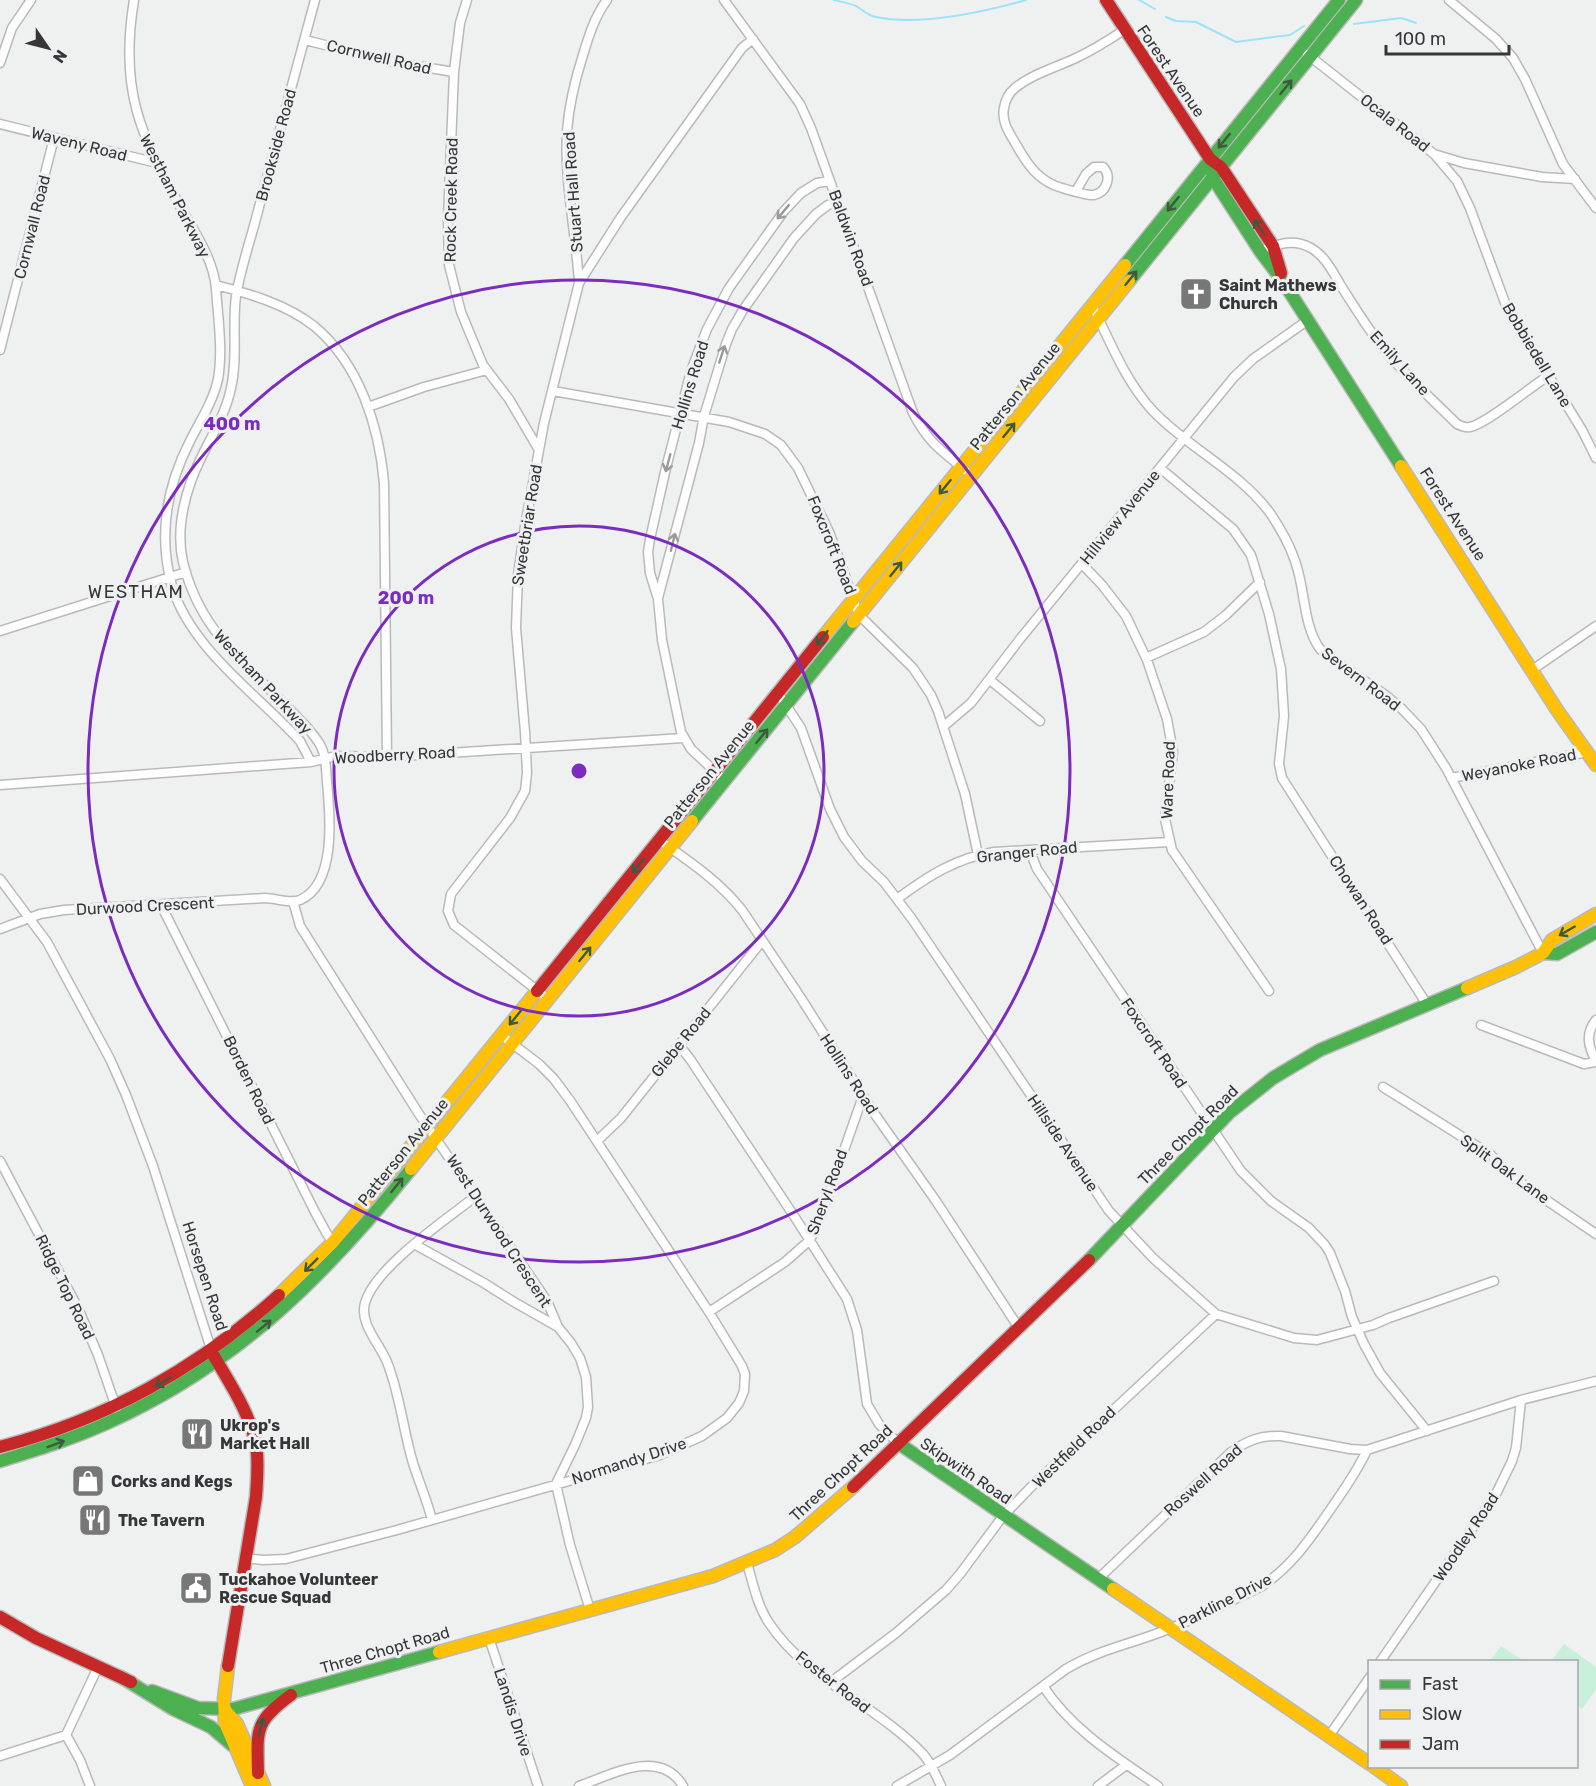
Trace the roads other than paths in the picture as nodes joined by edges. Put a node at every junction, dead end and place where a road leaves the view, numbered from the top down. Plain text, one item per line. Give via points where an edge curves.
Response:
1 (31, 0) edge
2 (134, 0) edge
3 (315, 0) edge
4 (467, 0) edge
5 (607, 0) edge
6 (724, 0) edge
7 (1106, 0) edge
8 (1338, 0) edge
9 (1356, 0) edge
10 (1449, 0) edge
11 (1124, 30) junction
12 (753, 39) junction
13 (305, 40) junction
14 (1299, 49) junction
15 (1310, 57) junction
16 (0, 63) edge
17 (454, 72) junction
18 (0, 124) edge
19 (54, 138) junction
20 (1434, 154) junction
21 (1210, 159) junction
22 (157, 163) junction
23 (1221, 167) junction
24 (1212, 178) junction
25 (1575, 179) junction
26 (830, 181) junction
27 (1076, 191) dead end
28 (837, 202) junction
29 (1596, 208) edge
30 (1273, 246) junction
31 (1260, 251) junction
32 (1282, 280) junction
33 (579, 283) junction
34 (216, 285) junction
35 (238, 290) junction
36 (1092, 305) junction
37 (1099, 319) junction
38 (1308, 320) junction
39 (0, 350) edge
40 (487, 370) junction
41 (1548, 376) junction
42 (553, 391) junction
43 (368, 407) junction
44 (681, 413) junction
45 (704, 416) junction
46 (1184, 438) junction
47 (539, 450) junction
48 (1596, 458) edge
49 (961, 467) junction
50 (1160, 468) junction
51 (972, 476) junction
52 (1082, 564) junction
53 (186, 572) junction
54 (170, 577) junction
55 (1260, 582) junction
56 (658, 599) junction
57 (854, 599) junction
58 (859, 615) junction
59 (1596, 626) edge
60 (0, 632) edge
61 (1146, 658) junction
62 (1533, 670) junction
63 (990, 680) junction
64 (778, 693) junction
65 (787, 705) junction
66 (1040, 721) dead end
67 (944, 726) junction
68 (683, 738) junction
69 (526, 747) junction
70 (1588, 752) junction
71 (387, 757) junction
72 (325, 759) junction
73 (311, 762) junction
74 (1596, 765) edge
75 (714, 772) junction
76 (1451, 778) junction
77 (725, 781) junction
78 (0, 785) edge
79 (659, 840) junction
80 (1169, 842) junction
81 (671, 848) junction
82 (1030, 850) junction
83 (978, 855) junction
84 (0, 879) edge
85 (897, 899) junction
86 (292, 902) junction
87 (162, 905) junction
88 (1596, 914) edge
89 (29, 917) junction
90 (0, 929) edge
91 (1596, 932) edge
92 (762, 941) junction
93 (1543, 953) junction
94 (537, 991) junction
95 (1269, 991) dead end
96 (548, 999) junction
97 (1426, 1003) junction
98 (1596, 1020) edge
99 (1481, 1025) dead end
100 (501, 1035) junction
101 (513, 1043) junction
102 (678, 1045) junction
103 (1596, 1062) edge
104 (1383, 1087) dead end
105 (863, 1096) junction
106 (428, 1126) junction
107 (1212, 1130) junction
108 (436, 1137) junction
109 (597, 1142) junction
110 (0, 1161) edge
111 (476, 1196) junction
112 (1122, 1227) junction
113 (1596, 1234) edge
114 (810, 1240) junction
115 (333, 1242) junction
116 (414, 1244) junction
117 (342, 1252) junction
118 (1494, 1281) dead end
119 (709, 1312) junction
120 (1216, 1314) junction
121 (558, 1327) junction
122 (1019, 1328) junction
123 (1358, 1330) junction
124 (211, 1349) junction
125 (217, 1361) junction
126 (1596, 1382) edge
127 (1521, 1400) junction
128 (118, 1412) junction
129 (1426, 1431) junction
130 (898, 1443) junction
131 (0, 1447) edge
132 (1366, 1450) junction
133 (0, 1461) edge
134 (556, 1484) junction
135 (1003, 1516) junction
136 (432, 1520) junction
137 (245, 1558) junction
138 (747, 1563) junction
139 (1097, 1580) junction
140 (590, 1610) junction
141 (0, 1617) edge
142 (1170, 1629) junction
143 (489, 1638) junction
144 (1381, 1660) edge
145 (98, 1667) junction
146 (121, 1677) junction
147 (1368, 1680) edge
148 (831, 1682) junction
149 (1042, 1686) junction
150 (291, 1695) junction
151 (225, 1710) junction
152 (66, 1735) junction
153 (1329, 1736) junction
154 (235, 1748) junction
155 (0, 1756) edge
156 (1368, 1763) edge
157 (1126, 1765) junction
158 (932, 1767) junction
159 (1374, 1768) edge
160 (258, 1773) junction
161 (90, 1786) edge
162 (252, 1786) edge
163 (264, 1786) edge
164 (538, 1786) edge
165 (579, 1786) edge
166 (683, 1786) edge
167 (897, 1786) edge
168 (941, 1786) edge
169 (1098, 1786) edge
170 (1158, 1786) edge
171 (1401, 1786) edge

1 - 16 street via 12,28
2 - 22 street, Westham Parkway via 130,82 143,135
3 - 13 street, Brookside Road
4 - 17 street, Rock Creek Road
5 - 33 street, Stuart Hall Road via 590,33 570,102 567,132
6 - 12 street, Baldwin Road
7 - 11 main road, Forest Avenue
8 - 14 main road, Patterson Avenue
9 - 15 main road, Patterson Avenue
10 - 25 street via 1513,58 1556,150
11 - 21 main road, Forest Avenue
11 - 27 street via 1079,57 1025,81 1011,92 1004,106 1006,127 1028,165 1051,184
12 - 26 street, Baldwin Road via 803,110
12 - 33 street, Sweetbriar Road via 742,48 690,119
13 - 17 street, Cornwell Road
13 - 35 street, Brookside Road
14 - 15 street, Ocala Road
14 -> 21 main road, Patterson Avenue
15 - 20 street, Ocala Road
23 -> 15 main road, Patterson Avenue
17 - 40 street, Rock Creek Road via 449,265 461,312
18 - 19 street, Waveny Road
19 - 22 street, Waveny Road
19 - 39 street, Cornwall Road
20 - 25 street, Ocala Road via 1464,164
20 - 41 street, Bobbiedell Lane via 1457,181 1507,308
21 - 23 main road, Forest Avenue
21 - 24 main road, Forest Avenue
21 -> 36 main road, Patterson Avenue
22 - 34 street, Westham Parkway via 202,246
23 - 24 main road, Patterson Avenue
30 -> 23 main road, Forest Avenue
24 - 31 main road, Forest Avenue
37 -> 24 main road, Patterson Avenue
25 - 29 street
26 - 28 street, Baldwin Road
26 -> 44 street, Hollins Road via 812,186 789,205 729,288 697,354
45 -> 28 street, Hollins Road via 726,344 743,310 806,224
28 - 49 street, Baldwin Road via 913,413 932,444
30 - 31 street, Emily Lane
30 - 32 main road, Forest Avenue
30 - 41 street, Emily Lane via 1296,243 1317,252 1375,339 1456,424 1470,428
31 - 32 main road, Forest Avenue
32 - 38 main road, Forest Avenue
33 - 42 street, Sweetbriar Road
34 - 35 street
34 - 54 street, Westham Parkway via 220,354 217,380 171,488 165,550
35 - 43 street via 291,312 327,338 348,366
35 - 53 street, Westham Parkway via 231,389 193,474 183,512
36 - 37 street, Severn Road
36 - 49 main road, Patterson Avenue
37 - 46 street, Severn Road via 1129,380 1155,412
51 -> 37 main road, Patterson Avenue
38 - 46 street, Hillview Avenue via 1240,371
38 - 62 main road, Forest Avenue
40 - 43 street
40 - 47 street, Rock Creek Road
41 - 48 street, Bobbiedell Lane
42 - 44 street, Foxcroft Road
42 - 47 street, Sweetbriar Road
43 - 71 street via 379,444 384,483
44 - 45 street, Foxcroft Road
44 -> 56 street, Hollins Road via 649,545 650,573
56 -> 45 street, Hollins Road
45 - 57 street, Foxcroft Road via 747,427 782,445 820,513
46 - 50 street, Hillview Avenue
46 - 76 street, Severn Road via 1259,501 1282,532 1295,559 1320,649 1406,713 1432,744
47 - 69 street, Sweetbriar Road via 516,603
49 - 51 street, Baldwin Road
49 -> 57 main road, Patterson Avenue
50 - 52 street, Hillview Avenue
50 - 55 street, Chowan Road via 1233,529 1251,555
58 -> 51 main road, Patterson Avenue
52 - 61 street, Ware Road via 1116,601
52 - 63 street, Hillview Avenue
53 - 54 street
53 - 72 street, Westham Parkway via 208,622 305,725 321,745
54 - 60 street
54 - 73 street, Westham Parkway via 183,611 201,639 300,741
55 - 61 street via 1204,632
55 - 97 street, Chowan Road via 1283,687 1280,772
56 - 68 street, Hollins Road via 662,640
57 - 58 street, Foxcroft Road
57 -> 64 main road, Patterson Avenue
58 - 65 main road, Patterson Avenue
58 - 67 street, Foxcroft Road via 913,668 931,695
59 - 62 street
61 - 80 street, Ware Road via 1171,736 1172,764 1165,819
62 - 70 main road, Forest Avenue
63 - 66 street
63 - 67 street, Hillview Avenue
64 - 65 street, Hillside Avenue
64 - 75 main road, Patterson Avenue
77 -> 65 main road, Patterson Avenue
65 - 85 street, Hillside Avenue via 801,728 835,822 856,853
67 - 83 street, Foxcroft Road
68 - 69 street, Woodberry Road
68 - 75 street, Hollins Road
69 - 71 street, Woodberry Road
69 - 94 street, Sweetbriar Road via 525,791 451,894 448,911 454,925
70 - 74 main road, Forest Avenue
70 - 76 street, Weyanoke Road
71 - 72 street, Woodberry Road
72 - 73 street, Woodberry Road
72 - 86 street, Westham Parkway via 329,852 315,887
73 - 78 street, Woodberry Road
75 - 77 street, Hollins Road
75 - 79 main road, Patterson Avenue
76 - 93 street, Severn Road
77 - 81 main road, Patterson Avenue
79 - 81 street, Hollins Road
79 -> 94 main road, Patterson Avenue
80 - 82 street, Granger Road
80 - 95 street, Ware Road via 1182,867
81 - 92 street, Hollins Road via 727,892
96 -> 81 main road, Patterson Avenue
82 - 83 street, Granger Road
82 - 107 street, Foxcroft Road via 1037,869
83 - 85 street, Granger Road via 936,871
84 - 89 street, Horsepen Road
85 - 112 street, Hillside Avenue
86 - 87 street, Durwood Crescent via 265,898
86 - 106 street via 300,926
87 - 89 street, Durwood Crescent via 64,910
87 - 115 street, Borden Road
88 -> 93 main road, Three Chopt Road via 1552,940
89 - 90 street, Durwood Crescent
89 - 124 street, Horsepen Road via 47,942 126,1095 153,1166
91 - 93 main road, Three Chopt Road via 1557,954
92 - 102 street, Glebe Road
92 - 105 street, Hollins Road
93 - 97 main road, Three Chopt Road
94 - 96 street, Sweetbriar Road
94 -> 100 main road, Patterson Avenue
96 - 101 main road, Patterson Avenue
97 - 107 main road, Three Chopt Road via 1297,1063 1251,1094
98 - 103 street via 1588,1039
99 - 103 street via 1584,1064
100 - 101 street, Normandy Drive
100 - 106 main road, Patterson Avenue
101 - 108 main road, Patterson Avenue
101 - 109 street, Normandy Drive via 554,1079
102 - 109 street, Glebe Road via 621,1118
102 - 114 street, Skipwith Road
104 - 113 street, Split Oak Lane via 1491,1155 1512,1176
105 - 114 street, Sheryl Road
105 - 122 street, Hollins Road
106 - 108 street
106 - 115 main road, Patterson Avenue
107 - 112 main road, Three Chopt Road
107 - 123 street, Foxcroft Road via 1255,1187 1325,1245
108 - 111 street, West Durwood Crescent
117 -> 108 main road, Patterson Avenue
109 - 119 street, Normandy Drive
110 - 128 street, Ridge Top Road via 78,1308
111 - 116 street
111 - 121 street, West Durwood Crescent via 547,1301
112 - 120 street, Hillside Avenue
112 - 122 main road, Three Chopt Road
114 - 119 street, Sheryl Road via 785,1262
114 - 130 street, Skipwith Road via 853,1314 867,1404 879,1424
115 - 117 street, Borden Road
115 -> 124 main road, Patterson Avenue via 280,1294
116 - 121 street, West Durwood Crescent
116 - 136 street via 381,1276 364,1309 368,1326 388,1365
125 -> 117 main road, Patterson Avenue via 275,1317
118 - 123 street, Hillside Avenue
119 - 134 street, Normandy Drive via 745,1374 742,1398 727,1418 702,1436 660,1455
120 - 123 street, Hillside Avenue via 1302,1339 1317,1340
120 - 135 street, Westfield Road
121 - 134 street, West Durwood Crescent via 579,1358 588,1400 586,1418
122 - 130 main road, Three Chopt Road
123 - 129 street, Foxcroft Road via 1380,1373
124 - 125 main road, Horsepen Road
124 -> 128 main road, Patterson Avenue
125 - 128 main road, Patterson Avenue via 182,1384
125 - 137 main road, Horsepen Road via 248,1417 256,1445 257,1484
126 - 127 street
127 - 129 street
127 - 144 street, Woodley Road via 1516,1448 1496,1494
128 - 131 main road, Patterson Avenue
133 -> 128 main road, Patterson Avenue via 64,1441
129 - 132 street
130 - 135 main road, Skipwith Road
130 - 138 main road, Three Chopt Road via 812,1524 775,1550
132 - 139 street, Roswell Road via 1281,1436 1251,1439 1230,1453
132 - 142 street, Parkline Drive via 1356,1473 1286,1568 1262,1586
134 - 136 street, Normandy Drive
134 - 140 street
135 - 139 main road, Skipwith Road
135 - 148 street, Westfield Road via 946,1590
136 - 137 street, Normandy Drive via 286,1559
137 - 151 main road, Horsepen Road via 225,1682
138 - 140 main road, Three Chopt Road
138 - 148 street, Foster Road via 769,1624 798,1656
139 - 142 main road, Skipwith Road
140 - 143 main road, Three Chopt Road
141 - 145 main road, Three Chopt Road
142 - 149 street, Parkline Drive via 1095,1653
142 - 153 main road, Skipwith Road
143 - 150 main road, Three Chopt Road
143 - 164 street, Landis Drive
145 - 146 main road, Three Chopt Road
145 - 152 street
146 - 151 main road, Three Chopt Road via 195,1708
146 - 154 main road via 211,1727
147 - 153 street
148 - 158 street, Foster Road via 924,1755
149 - 157 street via 1074,1724
149 - 158 street, Parkline Drive
150 - 151 main road, Three Chopt Road
160 -> 150 main road via 260,1722 270,1709
151 - 154 main road, Horsepen Road via 225,1723
151 - 160 main road via 237,1724
152 - 155 street
152 - 161 street
153 - 156 main road, Skipwith Road
154 - 162 main road, Horsepen Road
157 - 169 street
157 - 170 street
158 - 167 street, Parkline Drive
158 - 168 street, Foster Road
159 - 171 main road
160 - 163 main road
165 - 166 street via 648,1765 670,1770

